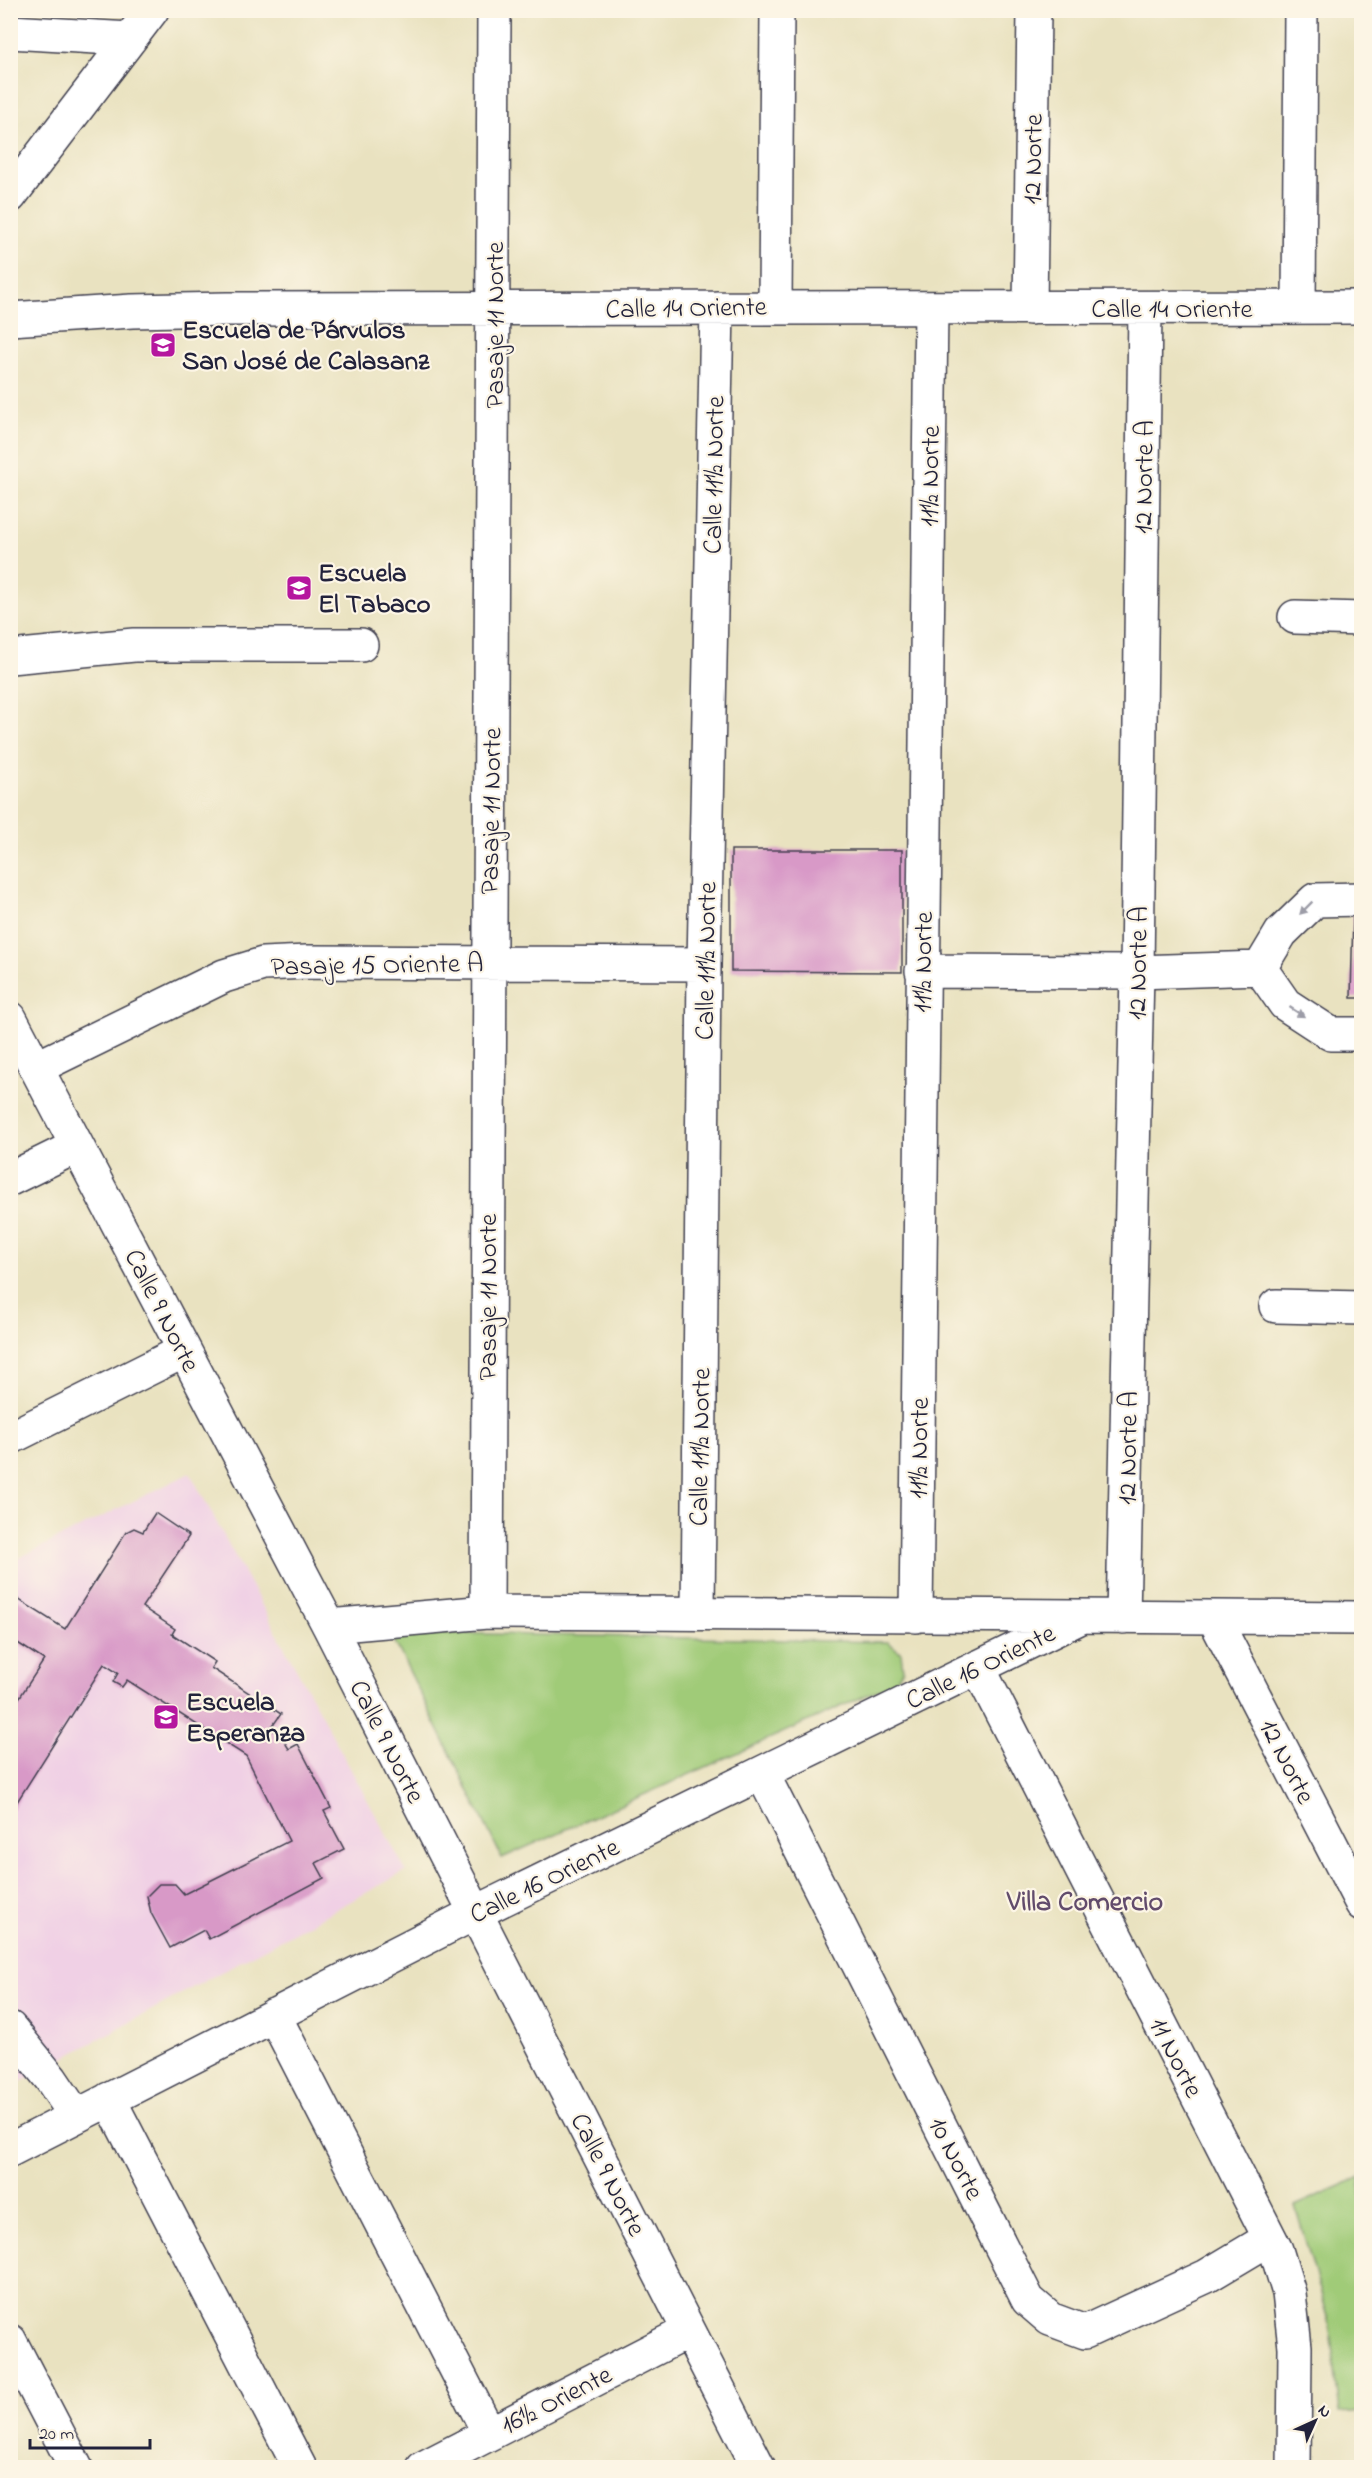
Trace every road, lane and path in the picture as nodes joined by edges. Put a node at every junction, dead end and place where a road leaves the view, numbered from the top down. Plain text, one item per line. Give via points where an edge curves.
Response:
1 (152, 10) edge
2 (494, 10) edge
3 (777, 10) edge
4 (1034, 10) edge
5 (1301, 10) edge
6 (10, 32) edge
7 (130, 39) junction
8 (10, 196) edge
9 (775, 306) junction
10 (1299, 307) junction
11 (1362, 307) edge
12 (494, 308) junction
13 (717, 308) junction
14 (931, 308) junction
15 (1030, 308) junction
16 (1145, 308) junction
17 (10, 319) edge
18 (1295, 617) dead end
19 (1362, 619) edge
20 (361, 645) dead end
21 (10, 657) edge
22 (1362, 898) edge
23 (488, 963) junction
24 (704, 963) junction
25 (1260, 968) junction
26 (922, 971) junction
27 (1137, 972) junction
28 (10, 1018) edge
29 (1362, 1034) edge
30 (36, 1068) junction
31 (77, 1146) junction
32 (10, 1179) edge
33 (1276, 1306) dead end
34 (1362, 1308) edge
35 (184, 1351) junction
36 (10, 1438) edge
37 (487, 1612) junction
38 (698, 1613) junction
39 (916, 1616) junction
40 (1081, 1617) junction
41 (1123, 1617) junction
42 (1214, 1618) junction
43 (1362, 1618) edge
44 (329, 1626) junction
45 (978, 1667) junction
46 (762, 1773) junction
47 (1360, 1899) edge
48 (475, 1913) junction
49 (274, 2015) junction
50 (10, 2028) edge
51 (109, 2099) junction
52 (76, 2116) junction
53 (10, 2150) edge
54 (1269, 2239) junction
55 (689, 2331) junction
56 (10, 2341) edge
57 (489, 2433) junction
58 (76, 2468) edge
59 (300, 2468) edge
60 (423, 2468) edge
61 (759, 2468) edge
62 (1294, 2468) edge

1 - 7 street
2 - 12 street, Pasaje 11 Norte
3 - 9 street
4 - 15 street, 12 Norte
5 - 10 street
6 - 7 street
7 - 8 street
9 - 13 street, Calle 14 Oriente
9 - 14 street, Calle 14 Oriente
10 - 11 street, Calle 14 Oriente
10 - 16 street, Calle 14 Oriente
12 - 13 street, Calle 14 Oriente
12 - 17 street, Calle 14 Oriente via 143,310
12 - 23 street, Pasaje 11 Norte
13 - 24 street, Calle 11½ Norte
14 - 15 street, Calle 14 Oriente
14 - 26 street, 11½ Norte
15 - 16 street, Calle 14 Oriente
16 - 27 street, 12 Norte A
18 - 19 street
20 - 21 street via 134,645
22 -> 25 street via 1315,900 1281,933
23 - 24 street, Pasaje 15 Oriente A
23 - 30 street, Pasaje 15 Oriente A via 262,964 224,976
23 - 37 street, Pasaje 11 Norte
24 - 38 street, Calle 11½ Norte
25 - 27 street
25 -> 29 street via 1285,1004 1331,1034
26 - 27 street
26 - 39 street, 11½ Norte
27 - 41 street, 12 Norte A
28 - 30 street, Calle 9 Norte
30 - 31 street, Calle 9 Norte
31 - 32 street
31 - 35 street, Calle 9 Norte
33 - 34 street
35 - 36 street
35 - 44 street, Calle 9 Norte
37 - 38 street, Calle 16 Oriente
37 - 44 street, Calle 16 Oriente
38 - 39 street, Calle 16 Oriente
39 - 40 street, Calle 16 Oriente
40 - 41 street, Calle 16 Oriente
40 - 45 street, Calle 16 Oriente
41 - 42 street, Calle 16 Oriente
42 - 43 street, Calle 16 Oriente
42 - 47 street, 12 Norte
44 - 48 street, Calle 9 Norte
45 - 46 street, Calle 16 Oriente
45 - 54 street, 11 Norte
46 - 48 street, Calle 16 Oriente
46 - 54 street, 10 Norte via 1028,2300 1050,2319 1085,2332 1207,2276
48 - 49 street, Calle 16 Oriente
48 - 55 street, Calle 9 Norte
49 - 51 street, Calle 16 Oriente
49 - 57 street
50 - 52 street
51 - 52 street, Calle 16 Oriente
51 - 59 street
52 - 53 street, Calle 16 Oriente
54 - 62 street, 11 Norte via 1289,2293 1295,2347
55 - 57 street, 16½ Oriente
55 - 61 street, Calle 9 Norte
56 - 58 street
57 - 60 street, 16½ Oriente

